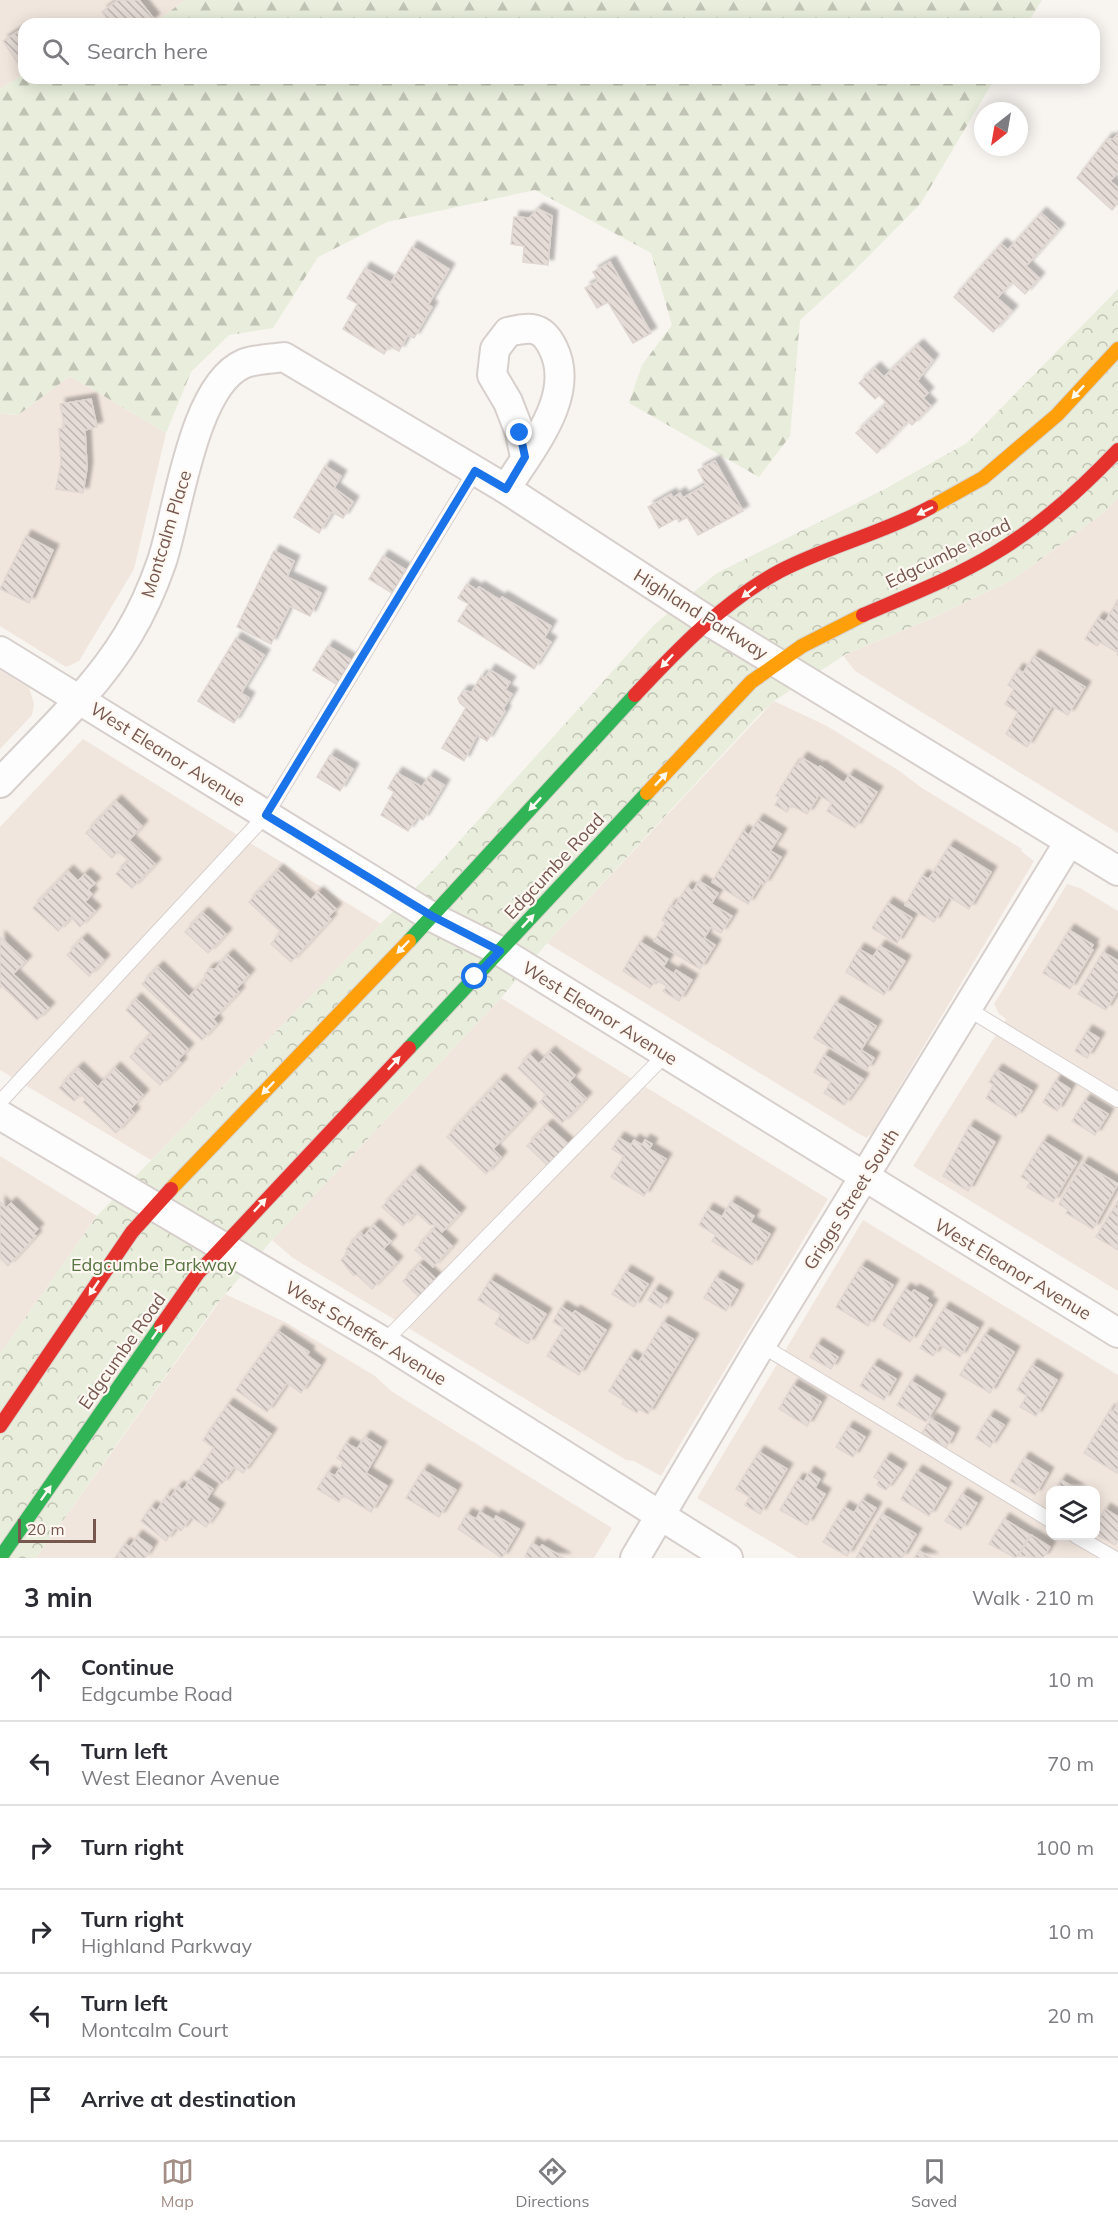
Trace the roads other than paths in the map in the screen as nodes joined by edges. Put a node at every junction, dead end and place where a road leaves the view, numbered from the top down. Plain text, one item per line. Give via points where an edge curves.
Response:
1 (1118, 349) edge
2 (284, 357) joint
3 (1118, 450) edge
4 (525, 457) dead end
5 (475, 471) junction
6 (506, 489) junction
7 (711, 622) junction
8 (0, 651) edge
9 (776, 660) junction
10 (78, 699) junction
11 (0, 783) edge
12 (266, 815) junction
13 (1069, 842) junction
14 (1118, 871) edge
15 (432, 916) junction
16 (500, 951) junction
17 (968, 1009) junction
18 (666, 1054) junction
19 (1118, 1100) edge
20 (0, 1102) edge
21 (0, 1115) edge
22 (865, 1179) junction
23 (154, 1207) junction
24 (220, 1247) junction
25 (1118, 1333) edge
26 (384, 1342) junction
27 (761, 1345) junction
28 (0, 1426) edge
29 (660, 1517) junction
30 (1046, 1518) edge
31 (1083, 1540) edge
32 (0, 1558) edge
33 (635, 1558) edge
34 (728, 1558) edge
35 (1114, 1558) edge

1 -> 7 street via 1057,415 983,478 916,515 781,571
2 - 5 street, Highland Parkway
2 - 10 street, Montcalm Place via 243,364 216,386 199,428 163,559 146,604 127,637
3 - 9 street, Edgcumbe Road via 1078,494 1018,540 970,567 831,628
4 - 6 street
5 - 6 street, Highland Parkway
5 - 12 lane
6 - 7 street, Highland Parkway
7 - 9 street, Highland Parkway
7 -> 15 street via 684,642
8 - 10 street, West Eleanor Avenue
9 - 13 street, Highland Parkway
16 -> 9 street, Edgcumbe Road
10 - 11 street, Montcalm Place
10 - 12 street, West Eleanor Avenue
12 - 15 street, West Eleanor Avenue
12 - 20 lane
13 - 14 street, Highland Parkway
13 - 17 street, Griggs Street South
15 - 16 street, West Eleanor Avenue
15 -> 23 street
16 - 18 street, West Eleanor Avenue
24 -> 16 street, Edgcumbe Road
17 - 19 lane
17 - 22 street, Griggs Street South
18 - 22 street, West Eleanor Avenue
18 - 26 lane
21 - 23 street, West Scheffer Avenue
22 - 25 street, West Eleanor Avenue
22 - 27 street, Griggs Street South
23 - 24 street, West Scheffer Avenue
23 -> 28 street via 132,1232
24 - 26 street, West Scheffer Avenue
32 -> 24 street, Edgcumbe Road
26 - 29 street, West Scheffer Avenue
27 - 29 street, Griggs Street South
27 - 30 lane
29 - 33 street, Griggs Street South
29 - 34 street, West Scheffer Avenue
31 - 35 lane

